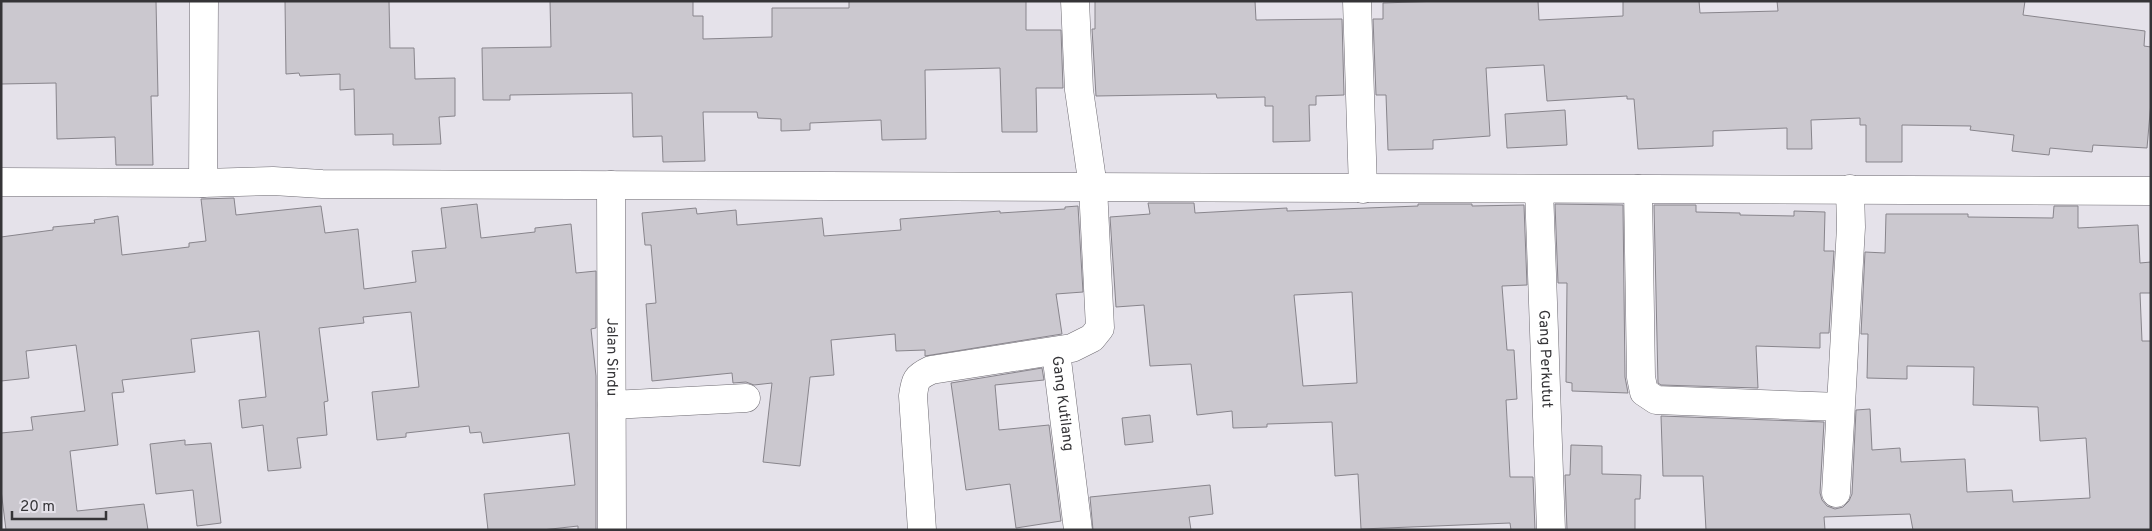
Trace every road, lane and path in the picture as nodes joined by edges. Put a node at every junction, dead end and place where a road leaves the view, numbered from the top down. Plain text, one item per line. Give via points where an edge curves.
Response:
1 (204, 1) edge
2 (1075, 1) edge
3 (1357, 1) edge
4 (1, 182) edge
5 (203, 183) junction
6 (610, 185) junction
7 (1093, 187) junction
8 (1363, 188) junction
9 (1539, 189) junction
10 (1638, 189) junction
11 (1850, 189) junction
12 (2151, 191) edge
13 (1056, 352) junction
14 (746, 398) dead end
15 (612, 405) junction
16 (1840, 408) junction
17 (1836, 493) dead end
18 (612, 530) edge
19 (922, 530) edge
20 (1078, 530) edge
21 (1551, 530) edge

1 - 5 street
2 - 7 street, Gang Kutilang via 1079,90
3 - 8 street
4 - 5 street
5 - 6 street
6 - 7 street
6 - 15 street, Jalan Sindu
7 - 8 street
7 - 13 street, Gang Kutilang via 1100,328 1086,342
8 - 9 street
9 - 10 street
9 - 21 street, Gang Perkutut
10 - 11 street
10 - 16 street via 1641,378 1644,392 1656,400
11 - 12 street
11 - 16 street via 1851,227
13 - 19 street via 931,370 919,376 913,396
13 - 20 street, Gang Kutilang
14 - 15 street
15 - 18 street, Jalan Sindu
16 - 17 street

